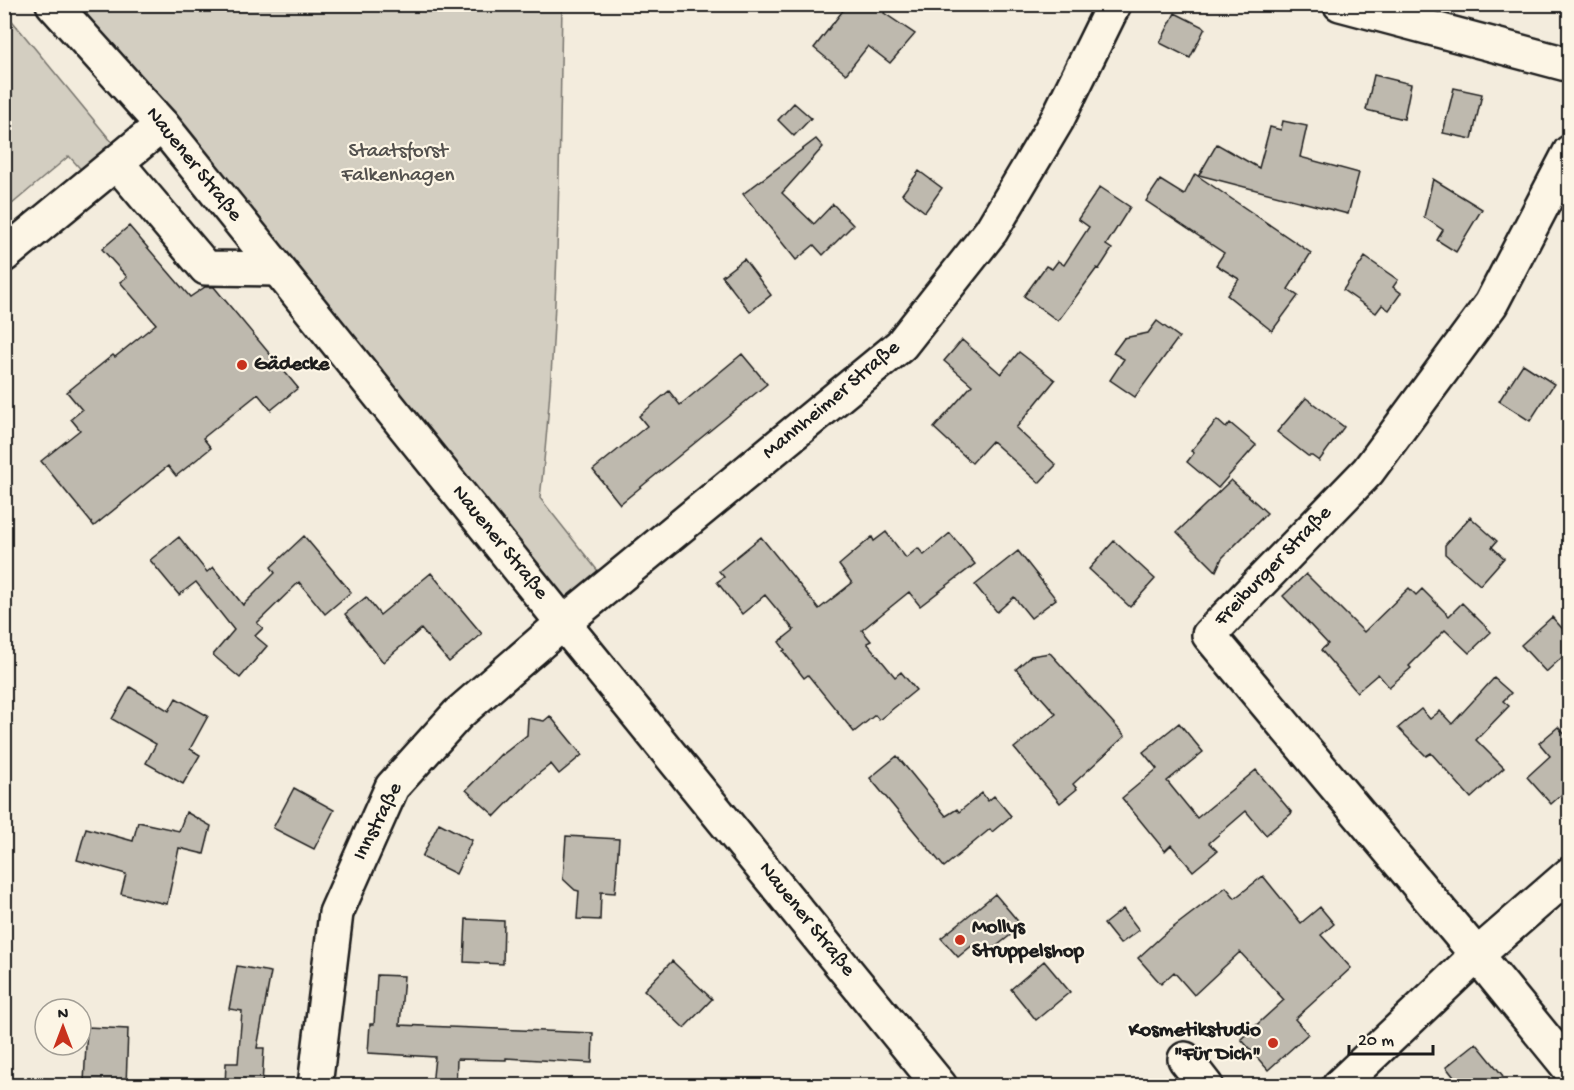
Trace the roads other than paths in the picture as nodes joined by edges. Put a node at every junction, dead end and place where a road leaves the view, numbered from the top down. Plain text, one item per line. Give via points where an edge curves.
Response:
1 (53, 4) edge
2 (1114, 4) edge
3 (1340, 4) edge
4 (1569, 65) edge
5 (162, 125) junction
6 (1569, 152) edge
7 (117, 163) junction
8 (4, 255) edge
9 (277, 269) junction
10 (563, 623) junction
11 (1569, 874) edge
12 (1477, 955) junction
13 (1185, 1059) dead end
14 (1569, 1069) edge
15 (315, 1086) edge
16 (940, 1086) edge
17 (1206, 1086) edge
18 (1340, 1086) edge

1 - 5 street, Nauener Straße
2 - 10 street, Mannheimer Straße via 1057,120 991,231 901,345
3 - 4 street
5 - 7 street
5 - 9 street, Nauener Straße
6 - 12 street, Freiburger Straße via 1491,304 1368,471 1209,634
7 - 8 street
7 - 9 street via 206,268
9 - 10 street, Nauener Straße
10 - 15 street, Innstraße via 458,714 392,787 336,913
10 - 16 street, Nauener Straße
11 - 12 street
12 - 14 street
12 - 18 street
13 - 17 street

